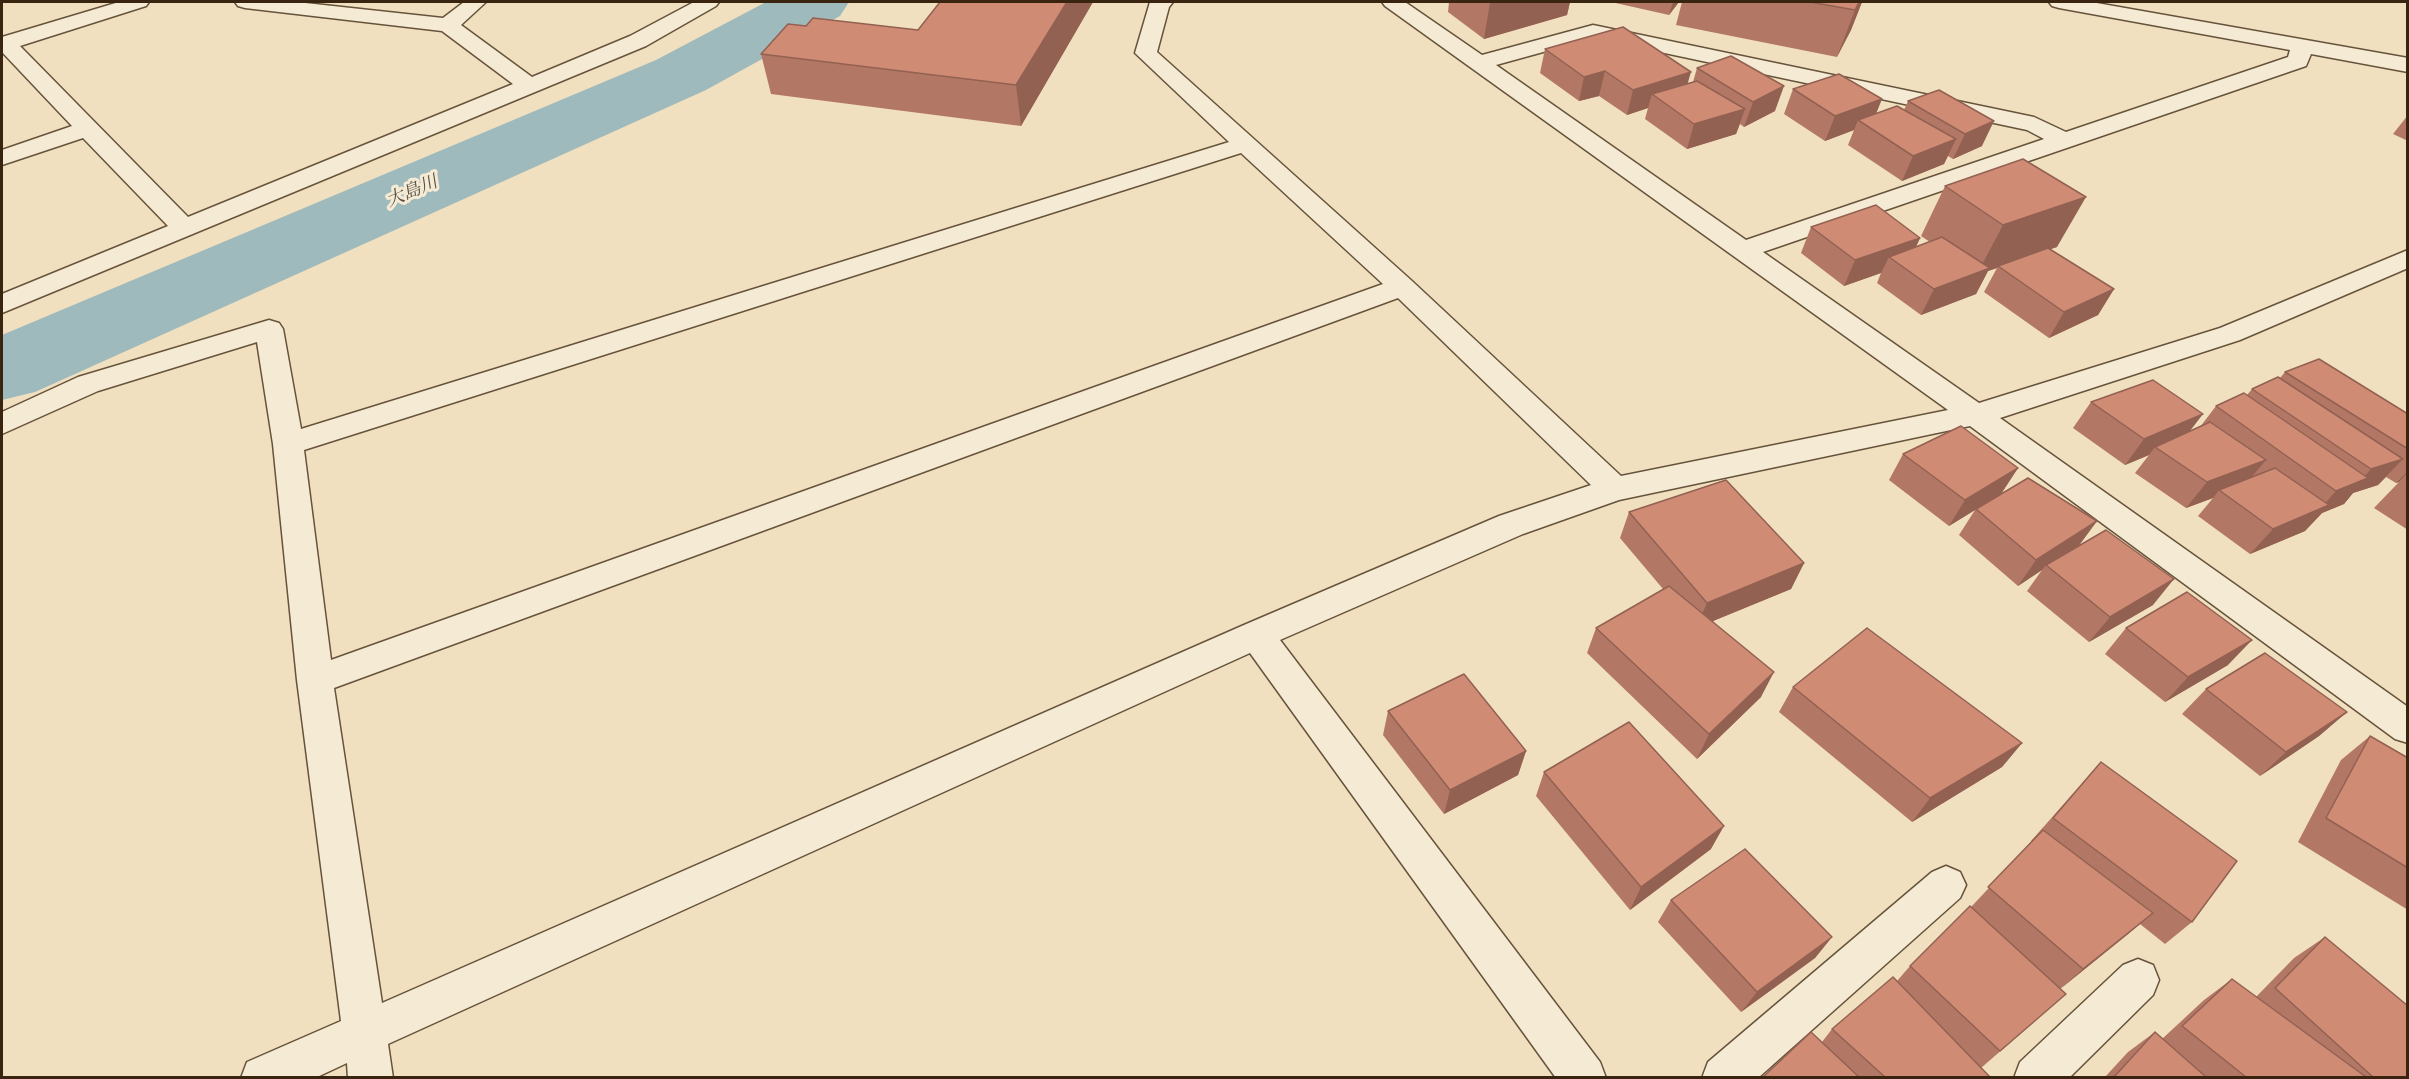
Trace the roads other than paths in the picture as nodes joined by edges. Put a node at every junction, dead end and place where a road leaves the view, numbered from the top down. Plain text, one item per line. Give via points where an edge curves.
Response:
1 (139, 2) edge
2 (245, 2) edge
3 (476, 2) edge
4 (710, 2) edge
5 (1163, 2) edge
6 (1392, 2) edge
7 (2059, 2) edge
8 (448, 25) junction
9 (3, 43) edge
10 (2302, 46) junction
11 (1479, 63) junction
12 (2408, 65) edge
13 (530, 86) junction
14 (88, 128) junction
15 (2063, 140) junction
16 (1246, 144) junction
17 (2, 158) edge
18 (184, 228) junction
19 (1742, 250) junction
20 (2408, 258) edge
21 (1402, 287) junction
22 (2, 304) edge
23 (1975, 415) junction
24 (2, 424) edge
25 (288, 444) junction
26 (1615, 489) junction
27 (1256, 634) junction
28 (315, 680) junction
29 (2408, 728) edge
30 (1946, 885) dead end
31 (2138, 980) dead end
32 (366, 1032) junction
33 (263, 1077) edge
34 (371, 1077) edge
35 (1584, 1077) edge
36 (1724, 1077) edge
37 (2036, 1077) edge

1 - 9 street
2 - 8 street
3 - 8 street
4 - 13 street via 638,41
5 - 16 street via 1159,4 1146,53
6 - 11 street
7 - 10 street
8 - 13 street
9 - 14 street
10 - 12 street
10 - 15 street via 2298,61
11 - 15 street via 1593,31 2034,124
11 - 19 street
13 - 18 street
14 - 17 street
14 - 18 street
15 - 19 street
16 - 21 street
16 - 25 street
18 - 22 street
19 - 23 street
20 - 23 street via 2230,334
21 - 26 street
21 - 28 street
23 - 26 street
23 - 29 street
24 - 25 street via 88,384 269,329
25 - 28 street
26 - 27 street via 1511,525
27 - 32 street
27 - 35 street
28 - 32 street
30 - 36 street
31 - 37 street
32 - 33 street
32 - 34 street

